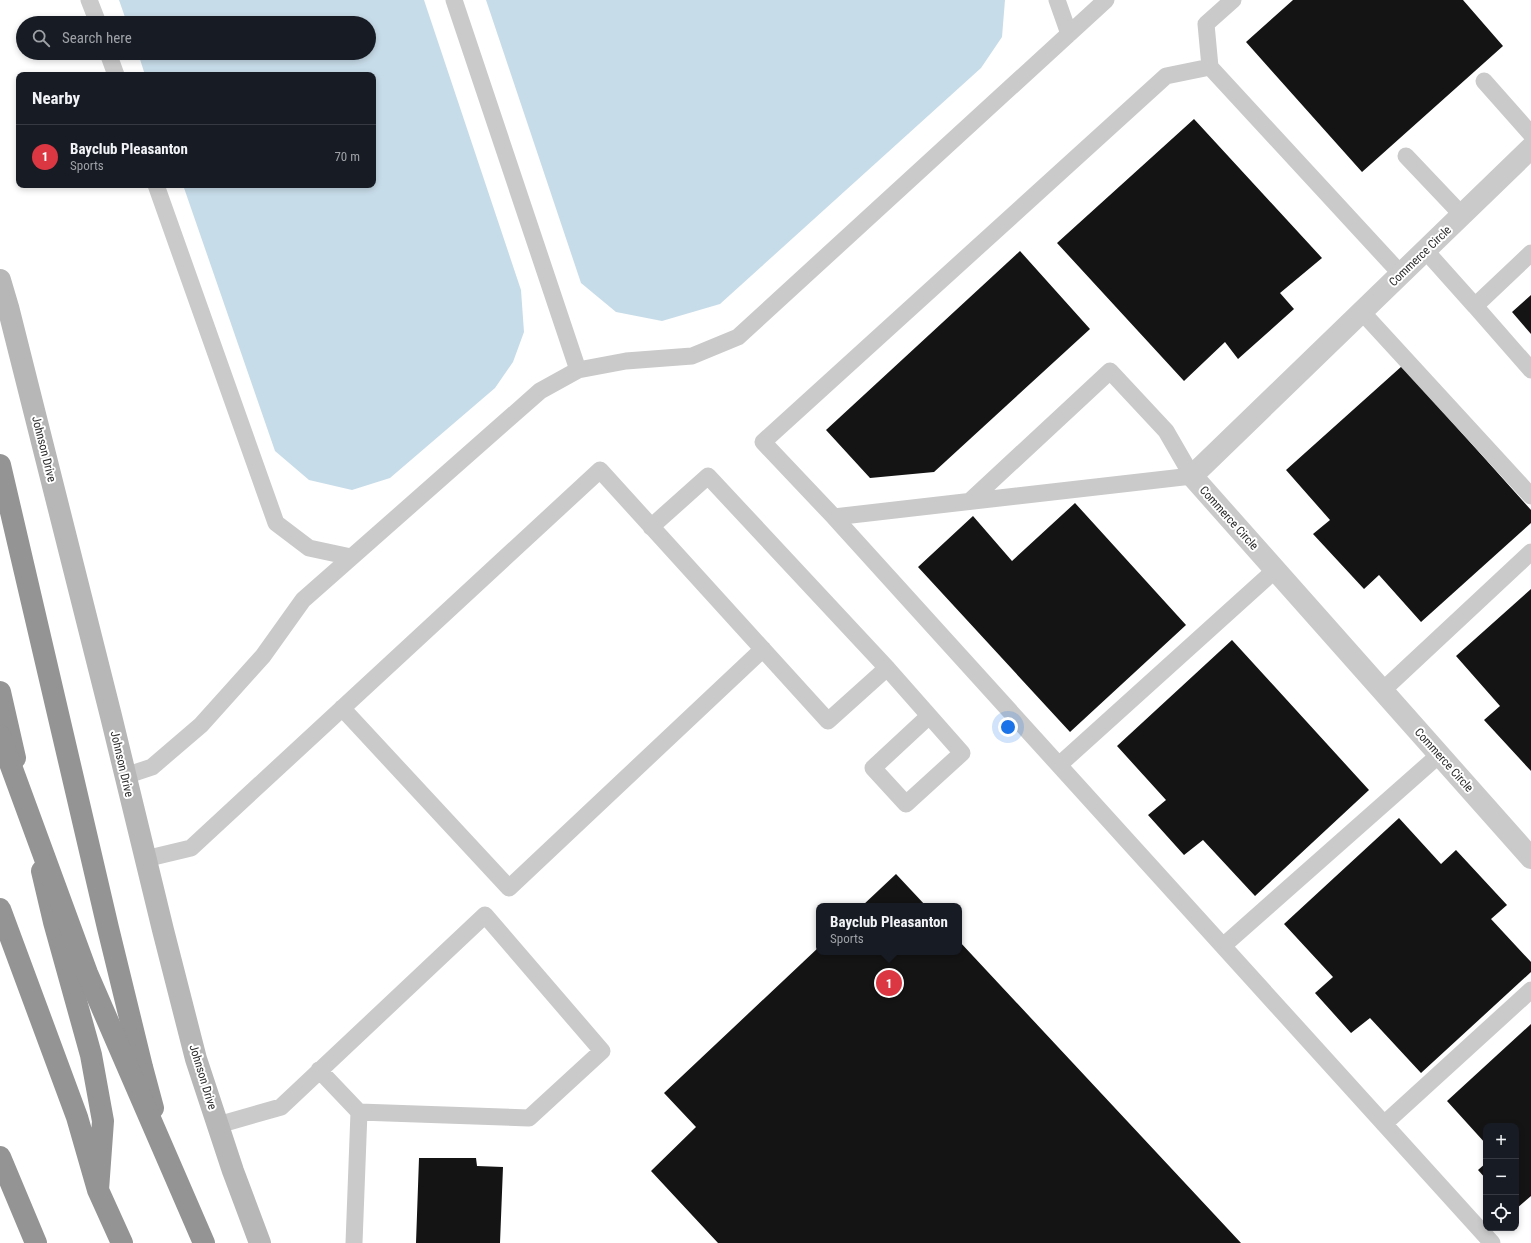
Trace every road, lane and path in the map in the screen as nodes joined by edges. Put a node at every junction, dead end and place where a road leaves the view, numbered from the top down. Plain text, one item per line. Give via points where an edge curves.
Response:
1 (89, 0) edge
2 (454, 0) edge
3 (1056, 0) edge
4 (1106, 0) edge
5 (1232, 0) edge
6 (95, 16) edge
7 (1069, 34) junction
8 (111, 60) edge
9 (1210, 67) junction
10 (115, 72) edge
11 (1484, 81) dead end
12 (1531, 134) edge
13 (1531, 148) edge
14 (1406, 156) dead end
15 (157, 188) edge
16 (1462, 215) junction
17 (1425, 250) junction
18 (1531, 252) edge
19 (1401, 274) junction
20 (0, 280) edge
21 (1475, 306) junction
22 (1362, 312) junction
23 (578, 370) junction
24 (1531, 370) edge
25 (0, 465) edge
26 (1192, 476) junction
27 (1531, 496) edge
28 (970, 501) junction
29 (834, 517) junction
30 (651, 527) junction
31 (1531, 552) edge
32 (351, 557) junction
33 (1275, 570) junction
34 (763, 650) junction
35 (887, 668) junction
36 (1382, 691) junction
37 (0, 692) edge
38 (342, 708) junction
39 (929, 716) junction
40 (0, 736) edge
41 (1439, 755) junction
42 (1059, 765) junction
43 (125, 776) junction
44 (1531, 858) edge
45 (145, 859) junction
46 (0, 909) edge
47 (1223, 946) junction
48 (1531, 990) edge
49 (319, 1070) junction
50 (359, 1112) junction
51 (1384, 1124) junction
52 (218, 1125) junction
53 (0, 1157) edge
54 (98, 1190) junction
55 (36, 1243) edge
56 (122, 1243) edge
57 (195, 1243) edge
58 (204, 1243) edge
59 (260, 1243) edge
60 (354, 1243) edge
61 (1492, 1243) edge

1 - 6 lane
2 - 23 lane
3 - 7 lane
4 - 7 lane
5 - 9 lane via 1206,24
7 - 23 lane via 738,337 692,356 626,361
8 - 10 lane
9 - 19 lane
9 - 29 lane via 1166,76 763,442
11 - 12 lane
13 - 16 street, Commerce Circle
14 - 16 lane
15 - 32 lane via 276,522 309,548
16 - 17 street, Commerce Circle
17 - 19 street, Commerce Circle
17 - 21 lane
18 - 21 lane
19 - 22 street, Commerce Circle
20 - 43 street, Johnson Drive
21 - 24 lane
22 - 26 street, Commerce Circle
22 - 27 lane
23 - 32 lane via 540,391
25 - 57 highway via 142,1067 180,1202
26 - 28 lane
26 - 28 lane via 1166,430 1110,371
26 - 33 street, Commerce Circle
28 - 29 lane
29 - 42 lane
30 - 34 lane
30 - 35 lane via 708,476
30 - 38 lane via 600,470
31 - 36 lane
32 - 43 lane via 303,600 263,656 201,725 152,767
33 - 36 street, Commerce Circle
33 - 42 lane
34 - 35 lane via 828,721
34 - 38 lane via 509,888
35 - 39 lane
36 - 41 street, Commerce Circle
37 - 54 highway via 52,915 91,1055 103,1121
38 - 45 lane via 191,848
39 - 39 lane via 962,753 906,804 874,768
40 - 58 highway, bridge via 86,973
41 - 44 street, Commerce Circle
41 - 47 lane
42 - 47 lane
43 - 45 street, Johnson Drive
45 - 52 street, Johnson Drive via 196,1059
46 - 54 highway via 77,1117
47 - 51 lane
48 - 51 lane
49 - 50 lane
49 - 50 lane via 485,915 602,1051 529,1118
49 - 52 lane via 281,1107
50 - 60 lane
51 - 61 lane
52 - 59 street, Johnson Drive
53 - 55 highway
54 - 56 highway

